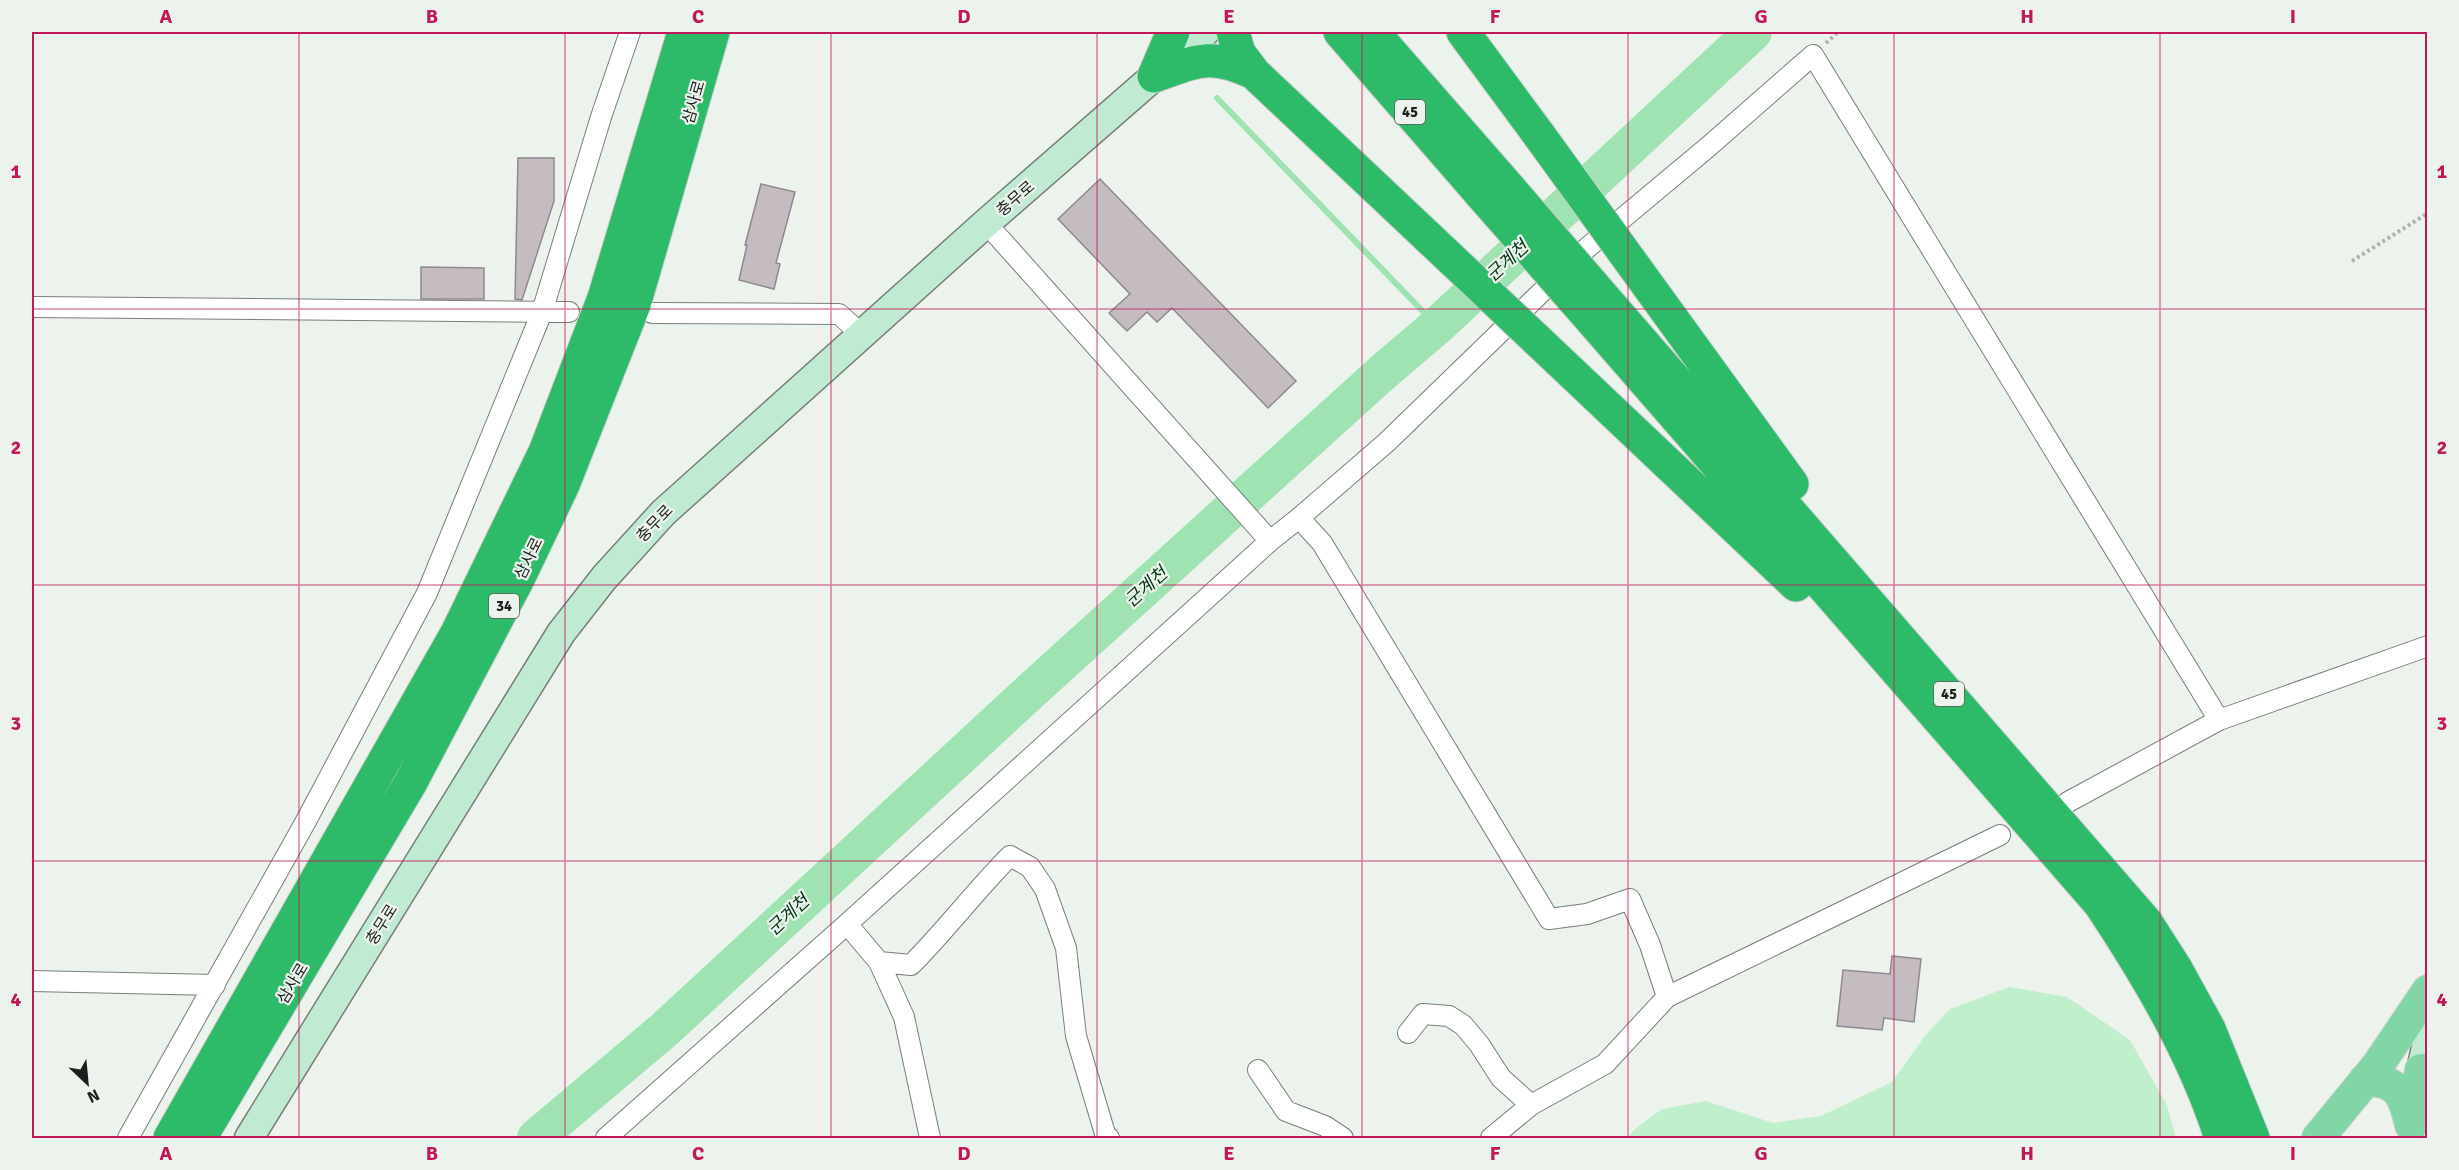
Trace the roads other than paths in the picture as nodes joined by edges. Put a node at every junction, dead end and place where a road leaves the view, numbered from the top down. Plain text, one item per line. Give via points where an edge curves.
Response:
1 (630, 32) edge
2 (684, 32) edge
3 (713, 32) edge
4 (1173, 32) edge
5 (1205, 32) edge
6 (1233, 32) edge
7 (1340, 32) edge
8 (1373, 32) edge
9 (1463, 32) edge
10 (1254, 73) junction
11 (1154, 76) junction
12 (1488, 183) junction
13 (986, 223) junction
14 (1583, 292) junction
15 (32, 307) edge
16 (542, 312) junction
17 (569, 312) dead end
18 (652, 313) dead end
19 (862, 335) junction
20 (1299, 518) junction
21 (1270, 541) junction
22 (2427, 646) edge
23 (1920, 660) junction
24 (1934, 714) junction
25 (2219, 720) junction
26 (2068, 802) dead end
27 (2000, 835) dead end
28 (847, 924) junction
29 (879, 962) junction
30 (32, 981) edge
31 (214, 985) junction
32 (2427, 990) edge
33 (1667, 997) junction
34 (1408, 1033) dead end
35 (2427, 1038) edge
36 (2424, 1069) edge
37 (1258, 1070) dead end
38 (2365, 1080) junction
39 (1531, 1105) junction
40 (2410, 1132) edge
41 (128, 1138) edge
42 (170, 1138) edge
43 (200, 1138) edge
44 (249, 1138) edge
45 (606, 1138) edge
46 (930, 1138) edge
47 (1109, 1138) edge
48 (1343, 1138) edge
49 (1491, 1138) edge
50 (2222, 1138) edge
51 (2253, 1138) edge
52 (2318, 1138) edge

1 - 16 street
2 - 42 highway, 삼사로 / 34 via 604,298 545,452 457,633
3 - 43 highway, 삼사로 / 34 via 634,305 563,485 519,578 411,782
4 - 11 highway
5 - 11 street, 충무로
6 - 10 highway via 1239,53
7 - 12 highway, 45
8 - 12 highway, 45
9 - 23 highway, bridge
10 - 11 highway via 1217,60 1192,63
10 - 24 highway, bridge
11 - 13 street, 충무로
12 - 14 highway, 45, bridge
13 - 19 street, 충무로
13 - 21 street
14 - 23 highway, 45
14 - 24 highway, 45
15 - 16 street
16 - 17 street
16 - 31 street via 427,593
18 - 19 street via 839,314
19 - 44 street, 충무로 via 663,513 561,633
20 - 21 street
20 - 25 street via 1387,442 1587,248 1813,55
20 - 33 street via 1322,543 1549,919 1587,914 1630,899
21 - 28 street
22 - 25 street
23 - 51 highway, 45 via 2145,922 2209,1029
24 - 50 highway, 45 via 2100,904 2170,1017
25 - 26 street
27 - 33 street
28 - 29 street
28 - 45 street
29 - 46 street via 904,1017
29 - 47 street via 911,965 1010,856 1030,867 1045,889 1066,948 1076,1036
30 - 31 street
31 - 41 street
32 - 38 main road
33 - 39 street via 1605,1064
34 - 39 street via 1422,1014 1449,1016 1463,1025 1501,1078
35 - 36 street
36 - 40 main road
37 - 48 street via 1286,1111 1325,1126
38 - 40 main road via 2393,1086 2404,1098
38 - 52 main road
39 - 49 street

